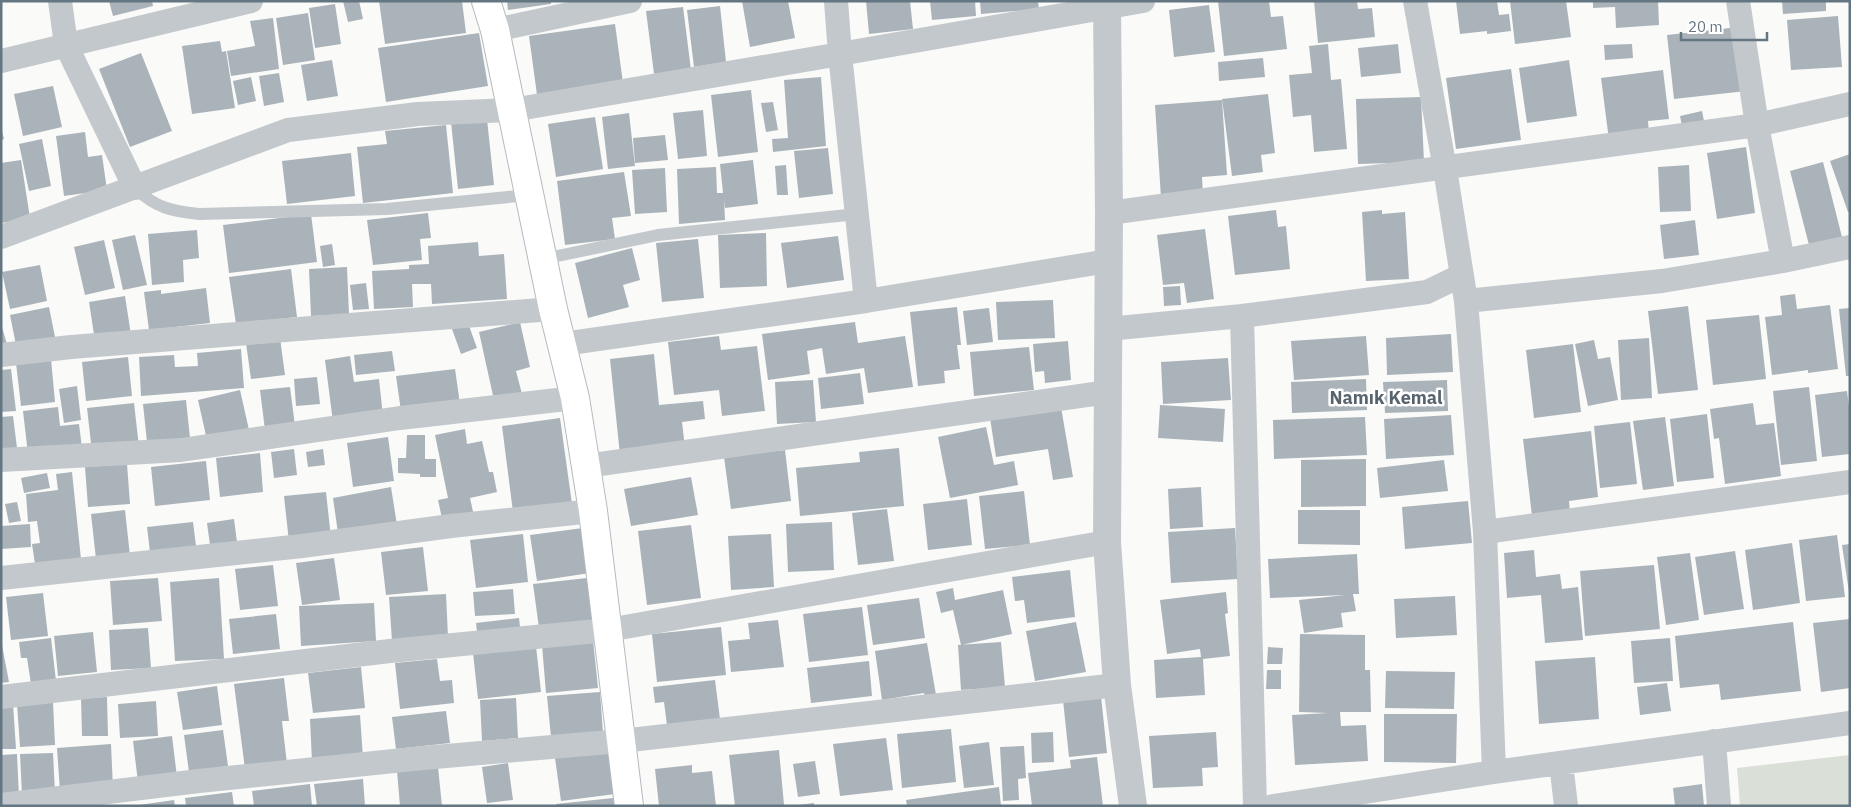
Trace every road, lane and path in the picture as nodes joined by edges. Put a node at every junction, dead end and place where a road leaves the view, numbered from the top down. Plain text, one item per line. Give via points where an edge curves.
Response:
1 (60, 1) edge
2 (250, 1) edge
3 (486, 1) edge
4 (630, 1) edge
5 (836, 1) edge
6 (1143, 1) edge
7 (1415, 1) edge
8 (1738, 1) edge
9 (1107, 4) edge
10 (494, 30) junction
11 (66, 45) junction
12 (840, 54) junction
13 (1, 61) edge
14 (1850, 104) edge
15 (512, 110) junction
16 (1757, 125) junction
17 (1445, 169) junction
18 (135, 188) junction
19 (530, 195) junction
20 (1109, 213) junction
21 (856, 214) junction
22 (1, 237) edge
23 (1850, 246) edge
24 (543, 259) junction
25 (1783, 260) junction
26 (1108, 261) junction
27 (1462, 275) junction
28 (866, 300) junction
29 (1466, 301) junction
30 (553, 309) junction
31 (1242, 316) junction
32 (1108, 329) junction
33 (562, 344) junction
34 (1, 355) edge
35 (1108, 392) junction
36 (575, 398) junction
37 (1, 460) edge
38 (586, 466) junction
39 (1850, 482) edge
40 (593, 511) junction
41 (1485, 532) junction
42 (1107, 542) junction
43 (1, 578) edge
44 (608, 630) junction
45 (1117, 685) junction
46 (1, 697) edge
47 (1850, 724) edge
48 (621, 741) junction
49 (1714, 741) junction
50 (1561, 763) junction
51 (1494, 772) junction
52 (1389, 797) edge
53 (1, 805) edge
54 (629, 806) edge
55 (1133, 806) edge
56 (1255, 806) edge
57 (1273, 806) edge
58 (1566, 806) edge
59 (1718, 806) edge

1 - 11 street
2 - 11 street
3 - 10 main road
4 - 10 street
5 - 12 street
6 - 9 street
7 - 17 street
8 - 16 street
9 - 12 street
9 - 20 street
10 - 15 main road
11 - 13 street
11 - 18 street
12 - 15 street
12 - 21 street
14 - 16 street
15 - 18 street via 418,114 288,130
15 - 19 main road
16 - 17 street
16 - 25 street
17 - 20 street
17 - 27 street
18 - 19 lane via 162,207 199,214 387,209
18 - 22 street
19 - 24 main road
20 - 26 street
21 - 24 lane via 658,236
21 - 28 street
23 - 25 street
24 - 30 main road
25 - 29 street via 1662,281
26 - 28 street
26 - 32 street
27 - 29 street
27 - 31 street via 1427,292
28 - 33 street
29 - 41 street
30 - 33 main road
30 - 34 street
31 - 32 street
31 - 56 street
32 - 35 street
33 - 36 main road
35 - 38 street
35 - 42 street
36 - 37 street via 400,418 181,450
36 - 38 main road
38 - 40 main road
39 - 41 street
40 - 43 street
40 - 44 main road
41 - 51 street
42 - 44 street
42 - 45 street
44 - 46 street via 390,651
44 - 48 main road
45 - 48 street
45 - 55 street
47 - 49 street
48 - 53 street via 199,781
48 - 54 main road
49 - 50 street
49 - 59 street
50 - 51 street
50 - 58 street
51 - 52 street
52 - 57 street

